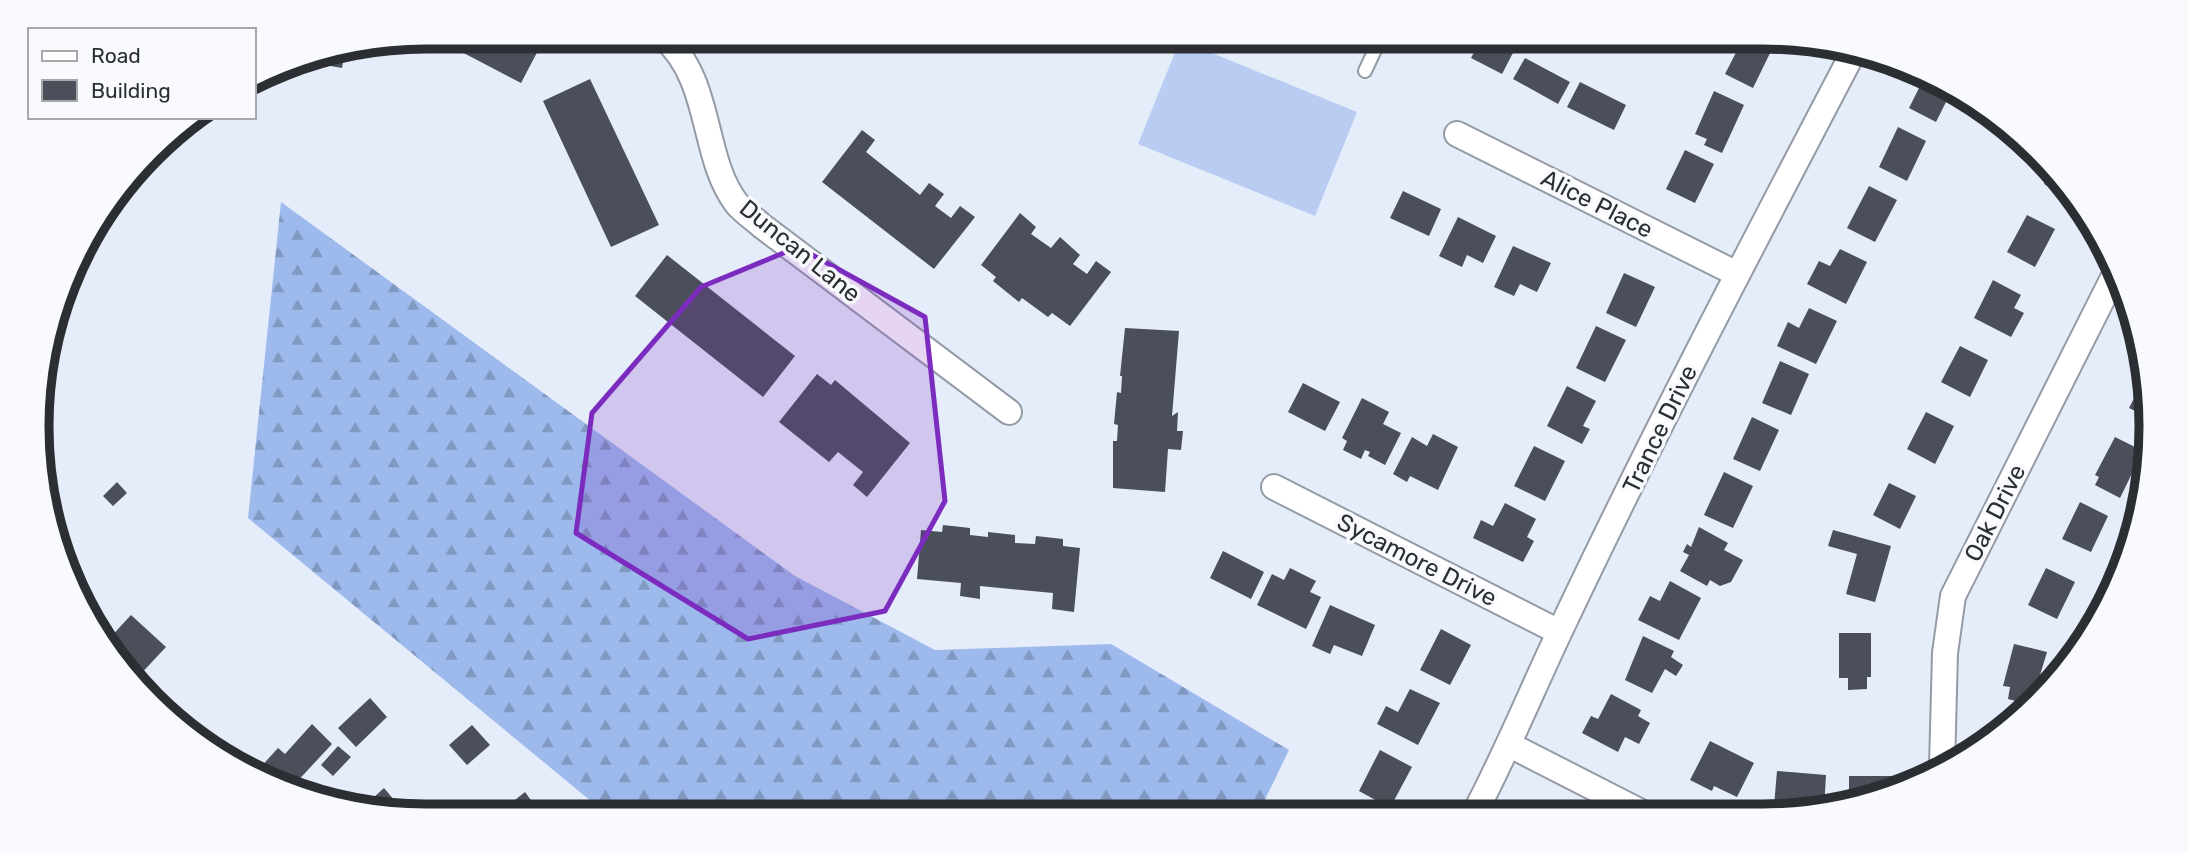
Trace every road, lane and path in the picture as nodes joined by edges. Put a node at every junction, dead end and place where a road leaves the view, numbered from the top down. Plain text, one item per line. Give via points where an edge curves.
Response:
1 (677, 49) edge
2 (1375, 49) edge
3 (1849, 60) edge
4 (1365, 71) dead end
5 (1457, 134) dead end
6 (1737, 274) junction
7 (2110, 283) edge
8 (1009, 412) dead end
9 (1274, 487) dead end
10 (1559, 632) junction
11 (1510, 745) junction
12 (1942, 757) edge
13 (1479, 804) edge
14 (1625, 804) edge

1 - 8 street, Duncan Lane via 699,96 721,170 737,203
2 - 4 lane
3 - 6 street, Trance Drive
5 - 6 street, Alice Place
6 - 10 street, Trance Drive
7 - 12 street, Oak Drive via 1953,596 1945,653
9 - 10 street, Sycamore Drive
10 - 11 street, Trance Drive
11 - 13 street, Trance Drive
11 - 14 street

